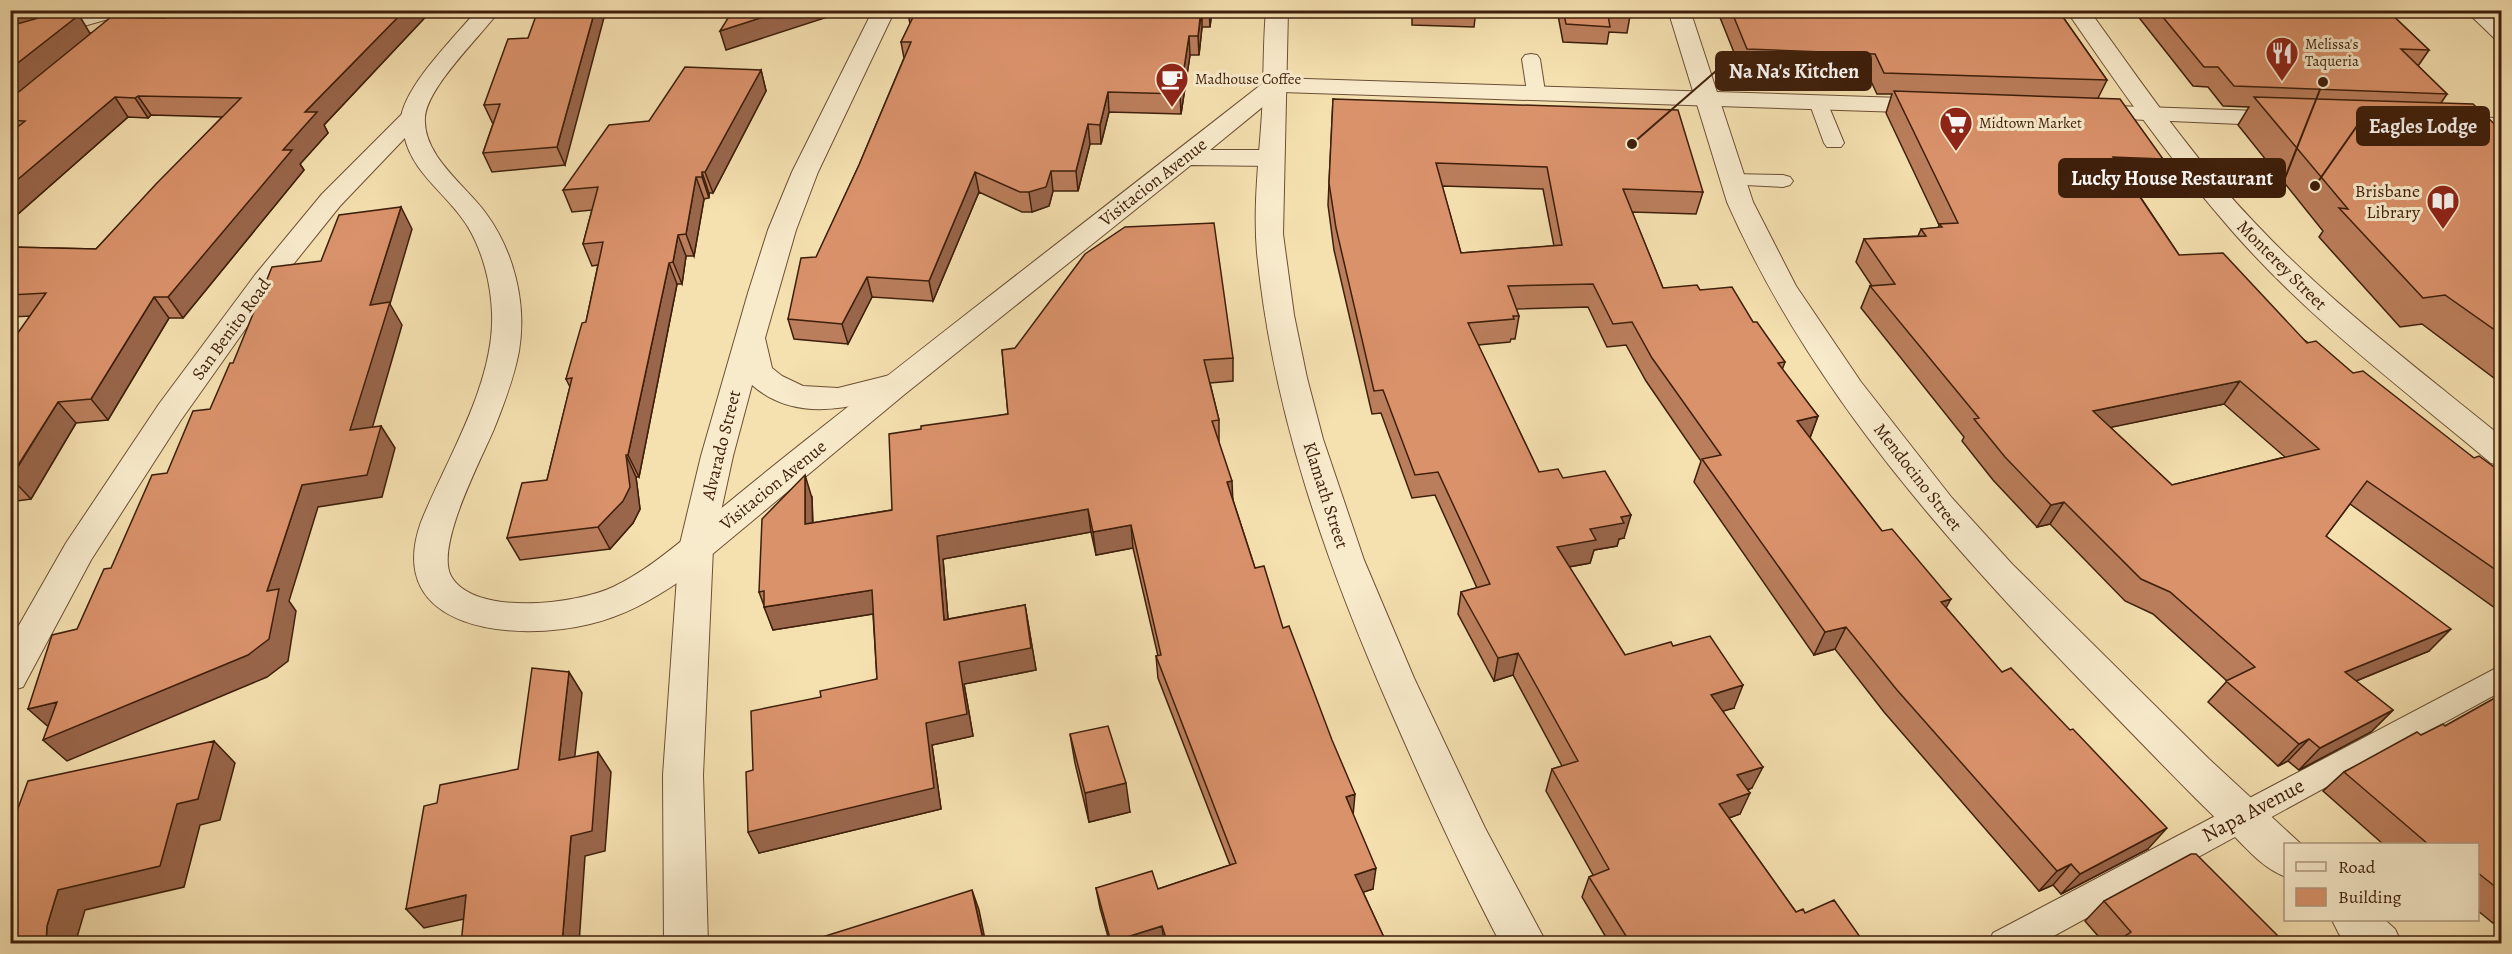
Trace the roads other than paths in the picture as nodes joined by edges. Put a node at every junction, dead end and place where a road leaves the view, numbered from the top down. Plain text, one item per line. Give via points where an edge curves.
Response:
1 (114, 10) edge
2 (140, 10) edge
3 (489, 10) edge
4 (884, 10) edge
5 (1277, 10) edge
6 (1679, 10) edge
7 (2077, 10) edge
8 (2476, 10) edge
9 (2502, 33) edge
10 (10, 40) edge
11 (81, 59) edge
12 (1531, 59) dead end
13 (1275, 85) junction
14 (1536, 92) junction
15 (1707, 97) junction
16 (1818, 102) junction
17 (1958, 107) edge
18 (2062, 111) edge
19 (2152, 115) junction
20 (412, 118) junction
21 (2313, 119) edge
22 (2431, 123) edge
23 (2502, 125) edge
24 (1834, 143) dead end
25 (1187, 157) junction
26 (1271, 158) junction
27 (1732, 180) junction
28 (1783, 181) dead end
29 (750, 338) junction
30 (898, 383) junction
31 (2502, 455) edge
32 (696, 548) junction
33 (10, 676) edge
34 (2502, 677) edge
35 (2240, 817) junction
36 (2284, 856) edge
37 (2355, 921) edge
38 (686, 944) edge
39 (1525, 944) edge
40 (2005, 944) edge
41 (2380, 944) edge

1 - 10 street
2 - 11 street
3 - 20 street, San Benito Road via 447,60
4 - 29 street, Alvarado Street via 805,172 782,230
5 - 13 street, Klamath Street
6 - 15 street, Mendocino Street
7 - 19 street, Monterey Street
8 - 9 street
12 - 14 lane
13 - 14 street
13 - 25 street, Visitacion Avenue
13 - 26 street, Klamath Street
14 - 15 street
15 - 16 street
15 - 27 street, Mendocino Street
16 - 17 street
16 - 24 lane
18 - 19 street
19 - 21 street
19 - 31 street, Monterey Street via 2244,228 2324,307
20 - 32 street, Visitacion Avenue via 421,152 467,204 495,253 507,316 503,356 491,394 433,535 431,570 444,595 471,609 504,616 555,616 604,608 640,591
20 - 33 street, San Benito Road via 331,200 203,366 78,552
22 - 23 street
25 - 26 street
25 - 30 street, Visitacion Avenue
26 - 39 street, Klamath Street via 1271,249 1278,305 1308,442 1331,515 1382,649 1447,791
27 - 28 lane
27 - 35 street, Mendocino Street via 1752,230 1796,311 1912,473 2028,605
29 - 30 street via 757,371 789,393 831,400 859,396
29 - 32 street, Alvarado Street
30 - 32 street, Visitacion Avenue
32 - 38 street, Alvarado Street via 683,775
34 - 35 lane, Napa Avenue
35 - 36 street, Mendocino Street
35 - 40 lane, Napa Avenue
37 - 41 street

